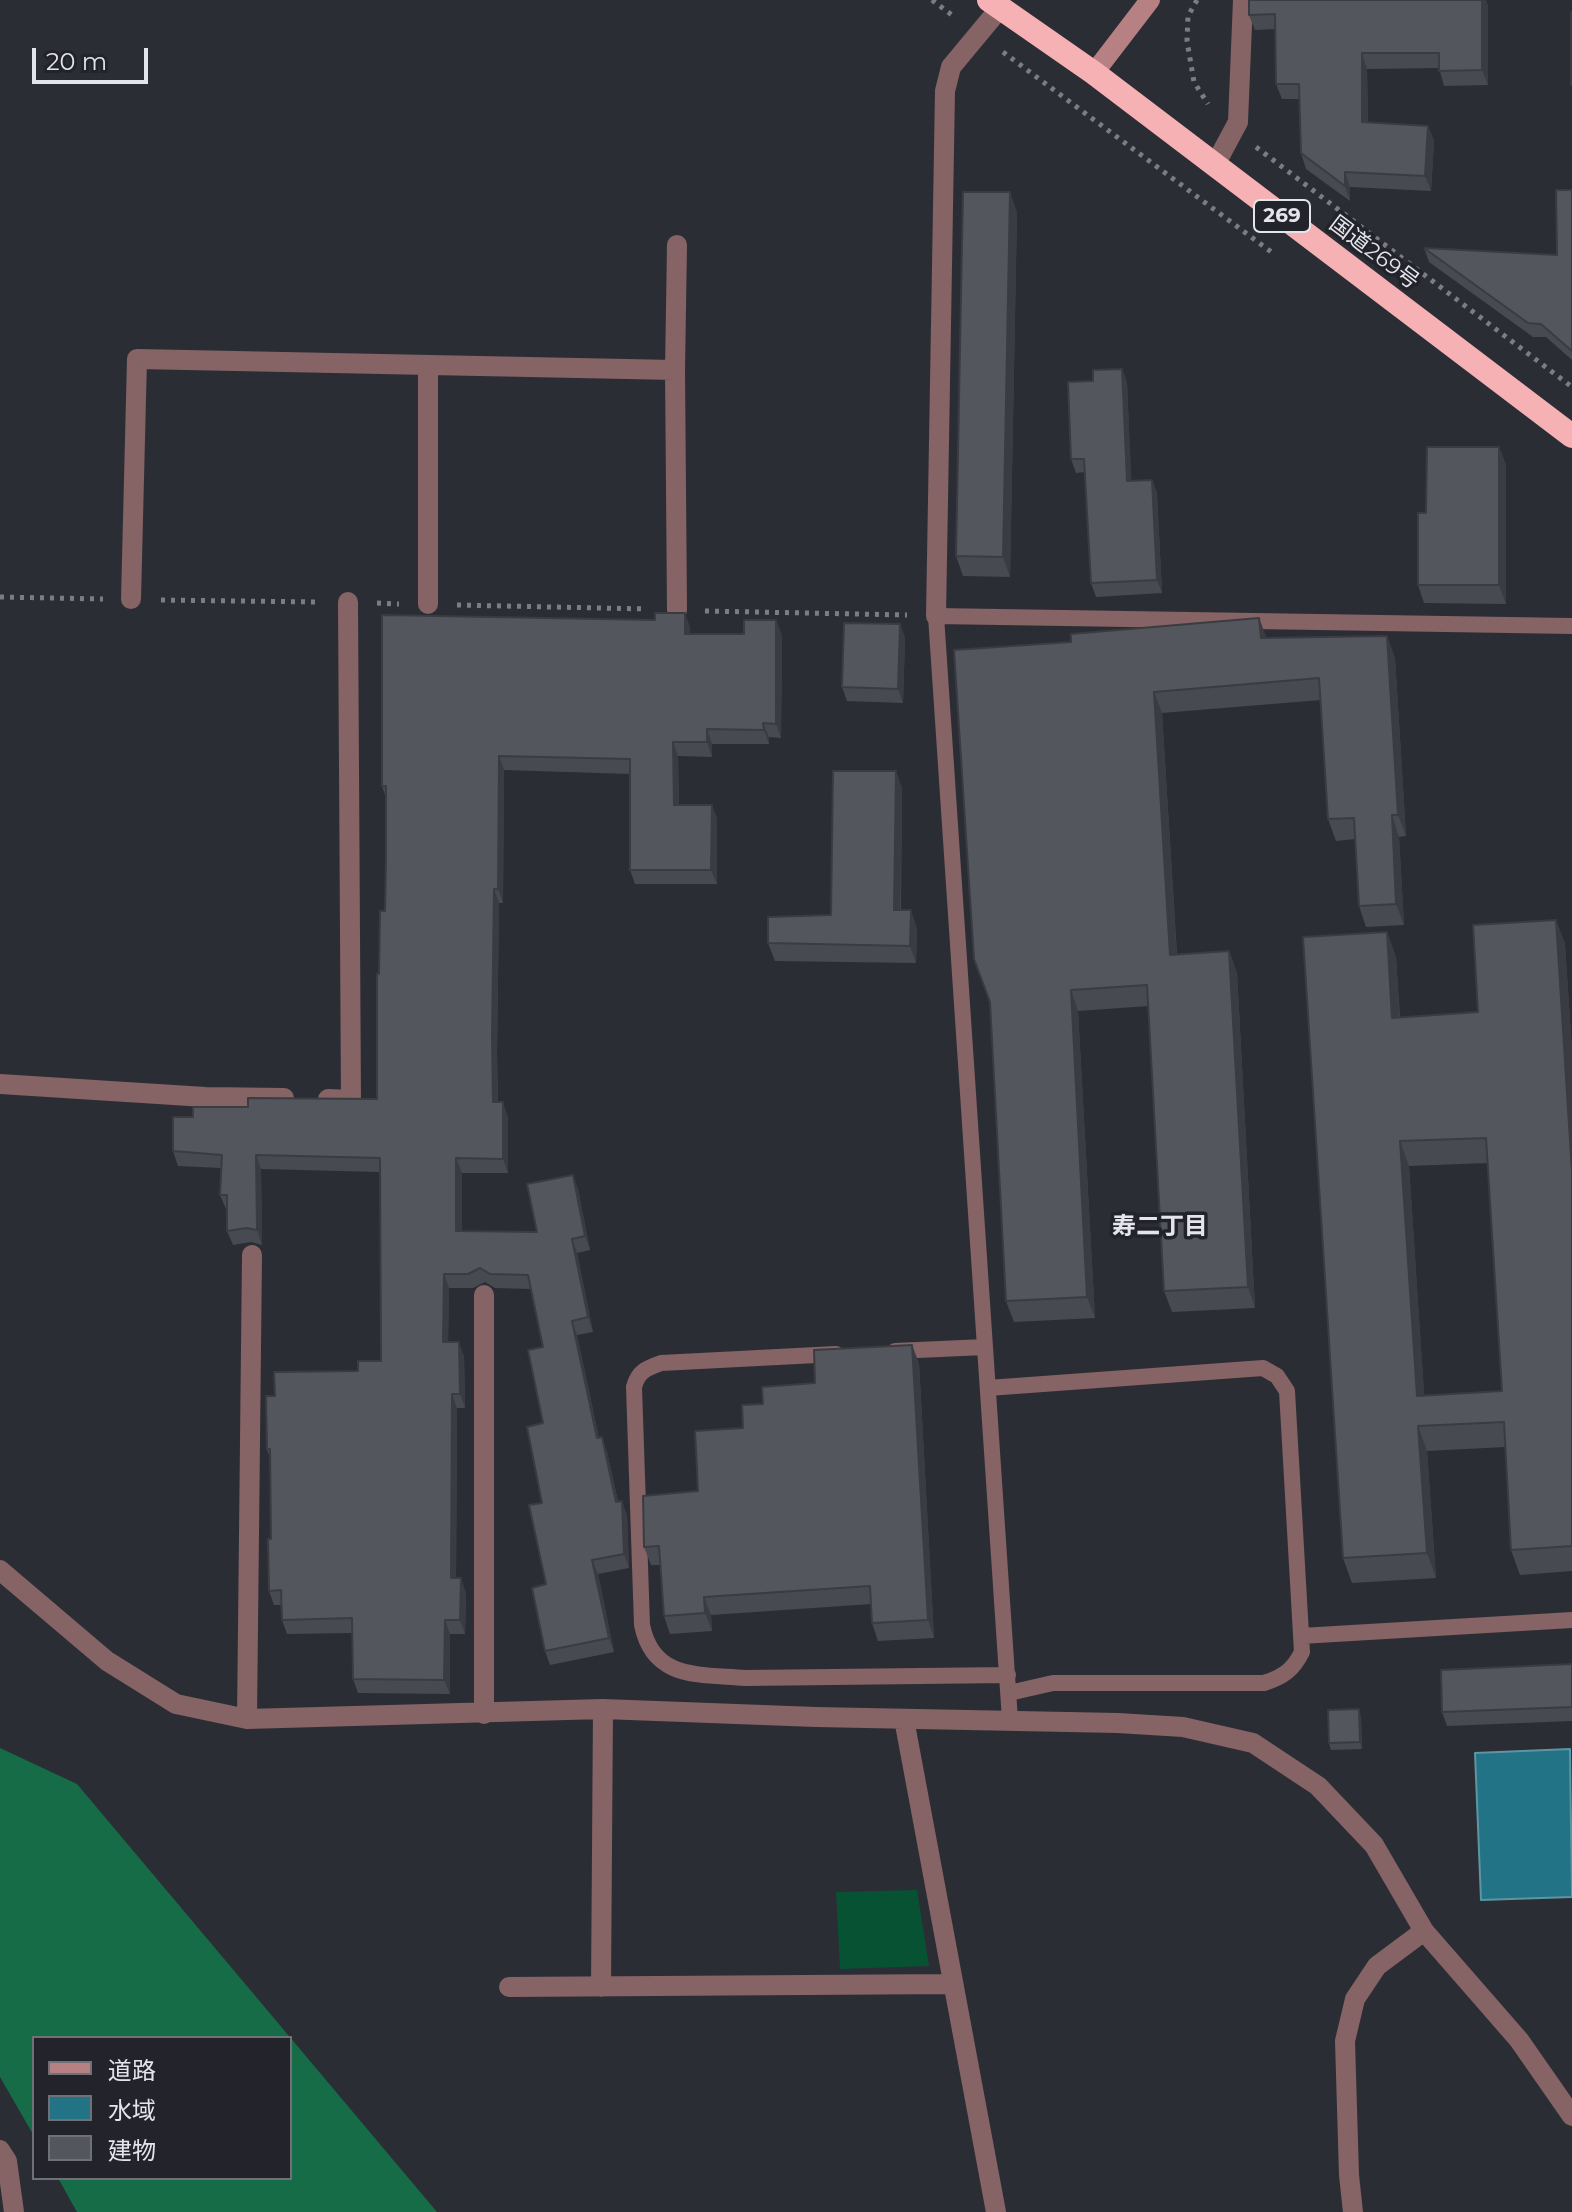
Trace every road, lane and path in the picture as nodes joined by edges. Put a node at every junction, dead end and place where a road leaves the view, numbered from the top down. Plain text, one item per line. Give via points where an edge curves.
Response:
1 (1150, 0) edge
2 (1197, 0) edge
3 (1243, 0) edge
4 (995, 4) edge
5 (1094, 73) junction
6 (1209, 106) dead end
7 (1252, 144) dead end
8 (1215, 165) junction
9 (677, 245) dead end
10 (428, 365) junction
11 (675, 370) junction
12 (1572, 387) edge
13 (1572, 436) edge
14 (0, 597) edge
15 (131, 599) junction
16 (348, 602) junction
17 (428, 604) junction
18 (677, 610) junction
19 (936, 616) junction
20 (1572, 626) edge
21 (0, 1084) edge
22 (252, 1255) dead end
23 (484, 1295) dead end
24 (985, 1347) junction
25 (877, 1352) edge
26 (846, 1354) edge
27 (988, 1388) junction
28 (0, 1570) edge
29 (1572, 1620) edge
30 (1301, 1636) junction
31 (1008, 1675) junction
32 (1009, 1693) junction
33 (603, 1709) junction
34 (484, 1714) junction
35 (247, 1719) junction
36 (904, 1719) junction
37 (1010, 1720) junction
38 (1424, 1931) junction
39 (953, 1984) junction
40 (509, 1987) dead end
41 (601, 1987) junction
42 (1572, 2116) edge
43 (0, 2150) edge
44 (14, 2212) edge
45 (996, 2212) edge
46 (1353, 2212) edge

1 - 5 street
2 - 6 path via 1188,16 1187,41 1194,82
3 - 8 street via 1238,122
4 - 5 highway, 国道269号 / 269
4 - 19 street via 951,67 945,91
5 - 8 highway, 国道269号 / 269
7 - 12 path
8 - 13 highway, 国道269号 / 269
9 - 11 street
10 - 11 street
10 - 15 street via 137,359
10 - 17 street
11 - 18 street
14 - 15 path
15 - 16 path
16 - 17 path
16 - 21 street via 351,1100
17 - 18 path
18 - 19 path
19 - 20 lane
19 - 24 lane
22 - 35 street
23 - 34 street
24 - 25 lane
24 - 27 lane
26 - 31 lane via 661,1363 636,1378 646,1643 665,1665 707,1675
27 - 30 lane via 1263,1368 1277,1376 1287,1391
27 - 31 lane
28 - 35 street via 107,1661 176,1704
29 - 30 lane
30 - 32 lane via 1302,1652 1294,1666 1264,1683 1053,1683
31 - 32 lane
32 - 37 lane
33 - 34 street
33 - 36 street
33 - 41 street
34 - 35 street
36 - 37 street
36 - 39 street
37 - 38 street via 1183,1727 1253,1743 1318,1786 1374,1845
38 - 42 street via 1519,2040
38 - 46 street via 1377,1966 1355,1999 1345,2041
39 - 41 street
39 - 45 street
40 - 41 street
43 - 44 street via 7,2161

